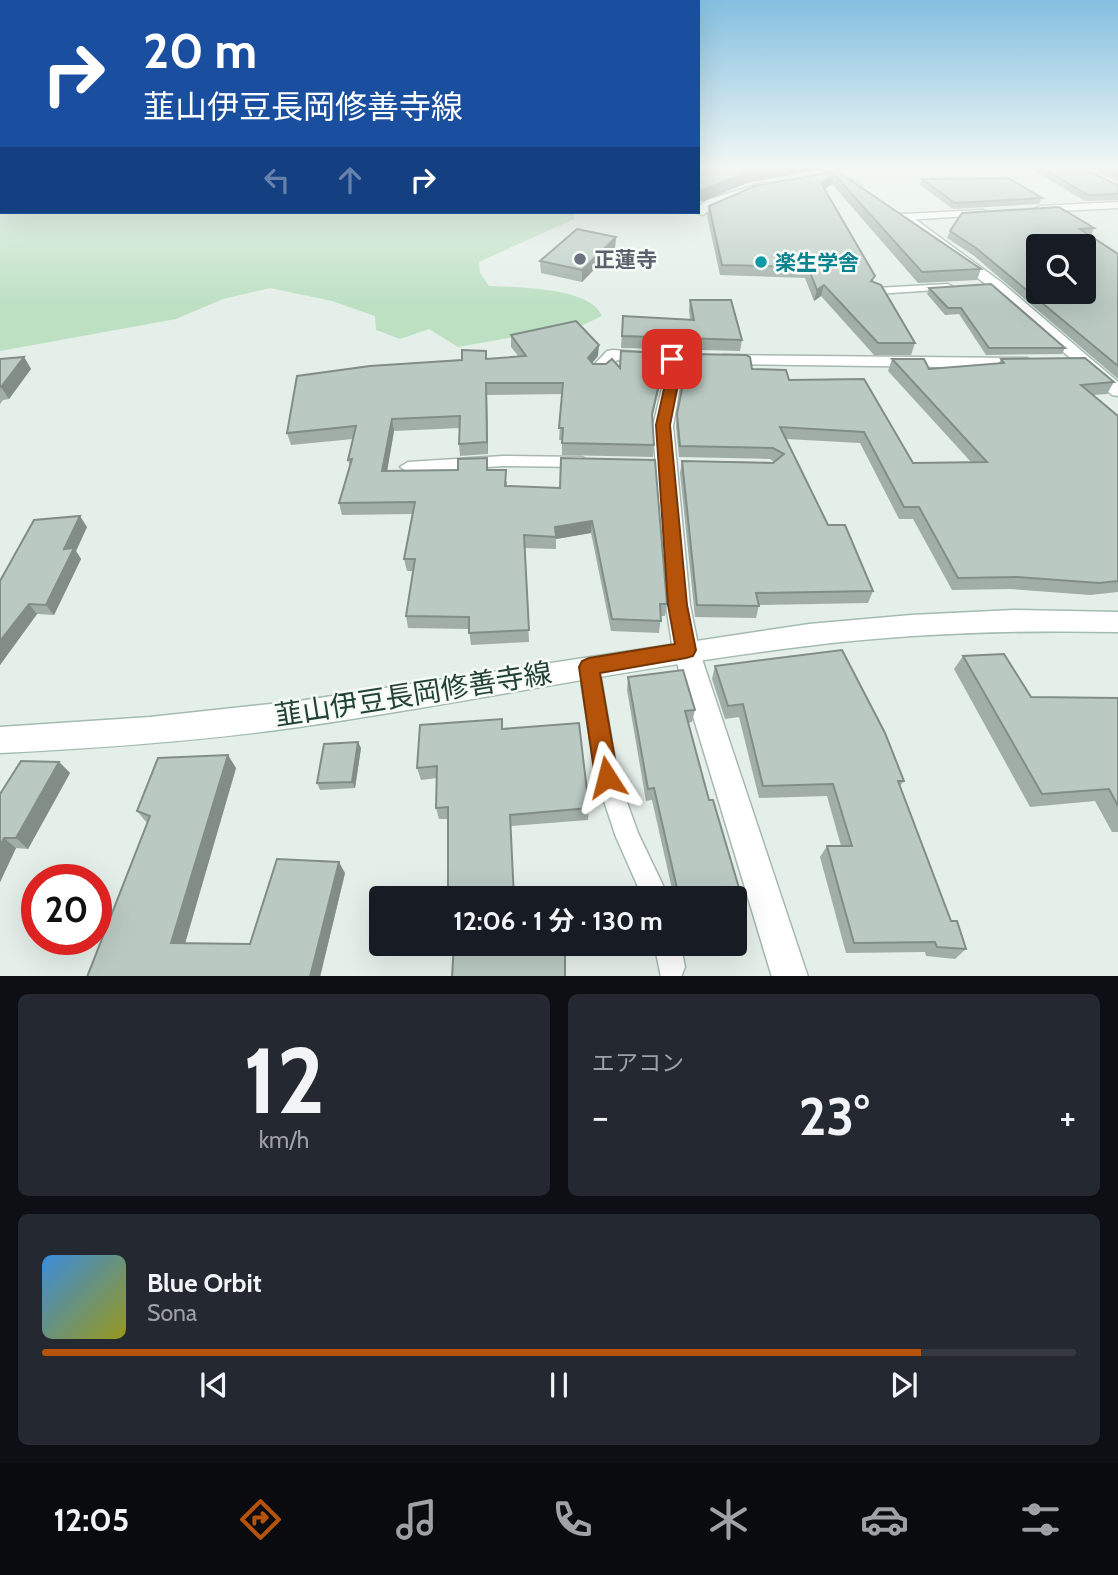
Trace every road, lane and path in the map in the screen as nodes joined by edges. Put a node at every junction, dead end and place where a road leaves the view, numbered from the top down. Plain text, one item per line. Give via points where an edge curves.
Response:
1 (963, 213) edge
2 (898, 214) joint
3 (996, 285) junction
4 (970, 286) edge
5 (956, 287) edge
6 (876, 291) edge
7 (690, 360) junction
8 (1085, 362) junction
9 (599, 369) edge
10 (1118, 391) edge
11 (598, 463) edge
12 (408, 467) dead end
13 (1118, 622) edge
14 (686, 650) junction
15 (589, 667) junction
16 (0, 740) edge
17 (650, 886) edge
18 (790, 976) edge

1 - 2 lane
2 - 3 main road
3 - 4 lane
3 - 8 main road
5 - 6 lane
7 - 8 main road
7 - 9 main road via 613,355
7 - 14 main road via 663,425
8 - 10 main road
11 - 12 lane via 503,461
13 - 14 main road, 韮山伊豆長岡修善寺線 via 944,622
14 - 15 main road, 韮山伊豆長岡修善寺線
14 - 18 main road
15 - 16 main road, 韮山伊豆長岡修善寺線 via 299,714 122,734
15 - 17 lane via 607,777

